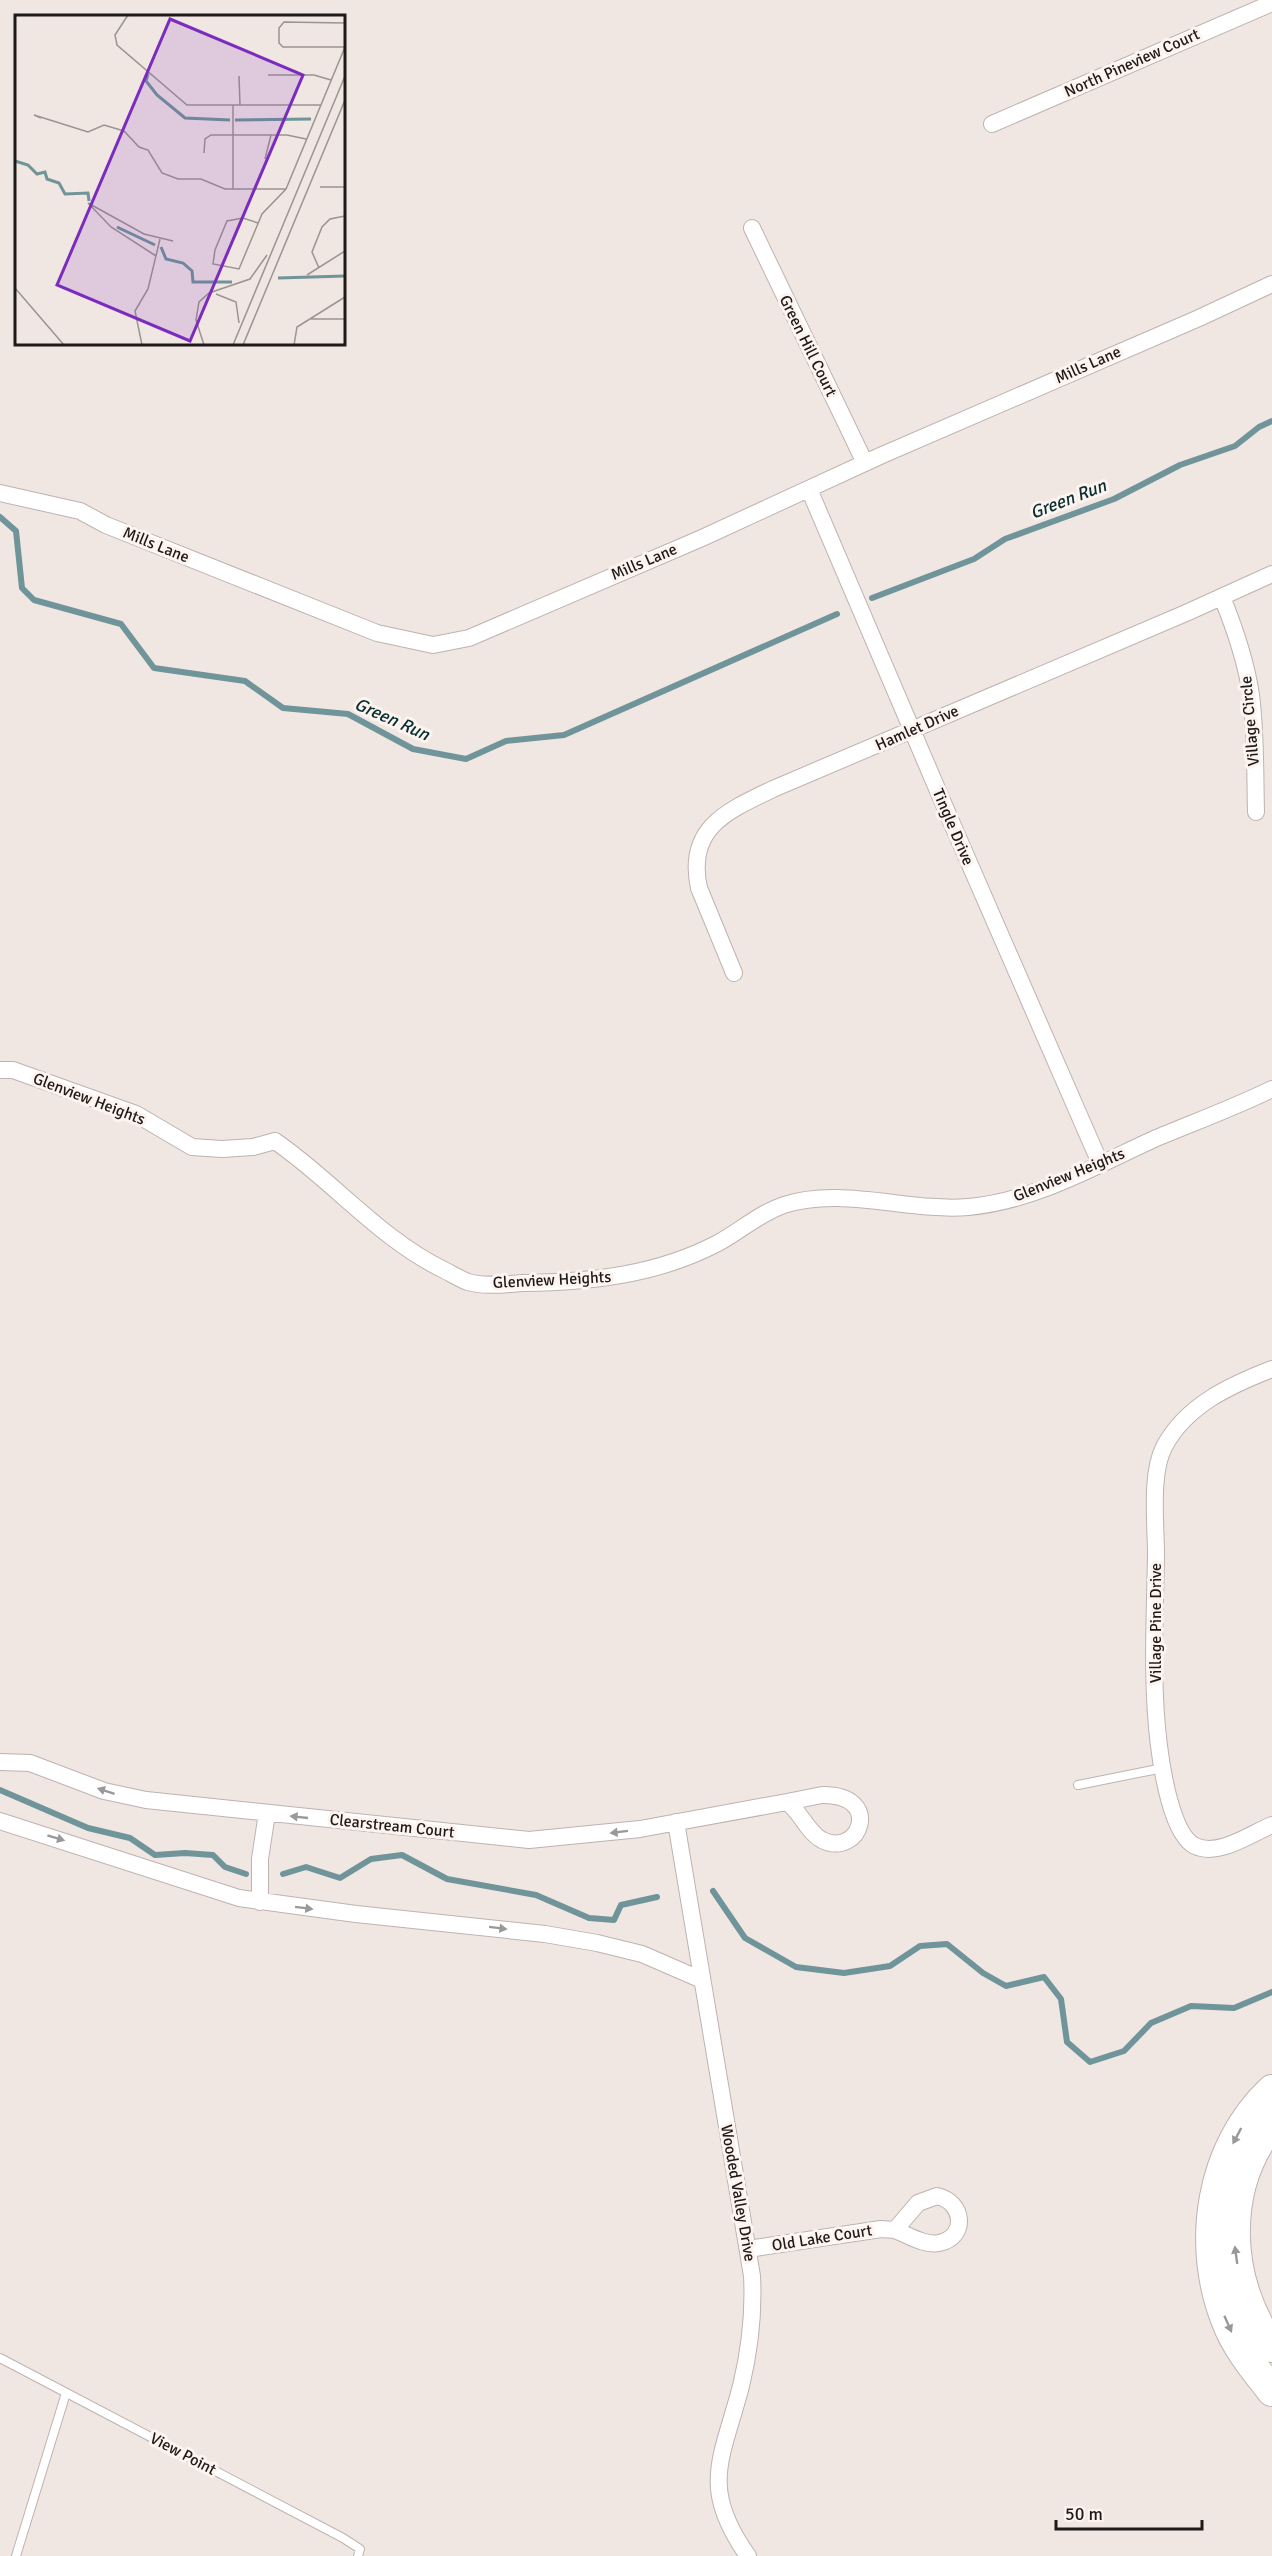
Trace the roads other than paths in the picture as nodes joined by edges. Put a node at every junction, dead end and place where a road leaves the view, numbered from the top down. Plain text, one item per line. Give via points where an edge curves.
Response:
1 (1272, 3) edge
2 (992, 124) dead end
3 (752, 228) dead end
4 (1272, 284) edge
5 (865, 463) junction
6 (809, 489) junction
7 (0, 493) edge
8 (1272, 574) edge
9 (1221, 597) junction
10 (913, 730) junction
11 (1256, 812) dead end
12 (734, 973) dead end
13 (0, 1070) edge
14 (1272, 1089) edge
15 (1100, 1163) junction
16 (1272, 1368) edge
17 (0, 1761) edge
18 (1163, 1768) junction
19 (1078, 1785) dead end
20 (787, 1802) dead end
21 (267, 1813) junction
22 (0, 1821) edge
23 (676, 1822) junction
24 (1272, 1825) edge
25 (260, 1902) junction
26 (702, 1980) junction
27 (1272, 2090) edge
28 (1272, 2124) edge
29 (895, 2230) dead end
30 (748, 2249) junction
31 (1272, 2348) edge
32 (0, 2358) edge
33 (1272, 2391) edge
34 (66, 2393) junction
35 (16, 2556) edge
36 (358, 2556) edge
37 (748, 2556) edge

1 - 2 street, North Pineview Court
3 - 5 street, Green Hill Court
4 - 5 street, Mills Lane
5 - 6 street, Mills Lane
6 - 7 street, Mills Lane via 469,638 434,645 377,633 106,525 80,511
6 - 10 street, Tingle Drive
8 - 9 street, Hamlet Drive
9 - 10 street, Hamlet Drive
9 - 11 street, Village Circle via 1241,652 1251,697
10 - 12 street, Hamlet Drive via 754,798 707,830 696,858 696,874
10 - 15 street, Tingle Drive
13 - 15 street, Glenview Heights via 13,1070 136,1114 192,1147 253,1147 275,1141 304,1161 384,1231 429,1263 470,1282 564,1282 620,1277 672,1263 717,1243 783,1205 830,1199 967,1207 1009,1201
14 - 15 street, Glenview Heights
16 - 18 street, Village Pine Drive via 1209,1399 1191,1413 1164,1448 1156,1487 1155,1639 1157,1725
21 -> 17 street, Clearstream Court via 124,1797 30,1763
18 - 19 lane
18 - 24 street, Village Pine Drive via 1177,1823 1193,1845 1216,1848
20 - 23 street, Clearstream Court
23 -> 21 street, Clearstream Court via 530,1840
21 - 25 street via 260,1859
22 -> 25 street
23 - 26 street, Wooded Valley Drive
25 -> 26 street via 597,1943 642,1954
26 - 30 street, Wooded Valley Drive
27 -> 33 highway via 1238,2134 1221,2168 1210,2246 1215,2286 1227,2324 1247,2360
31 -> 28 highway via 1251,2314 1239,2279 1234,2242 1236,2205 1246,2168
29 - 30 street, Old Lake Court
30 - 37 street, Wooded Valley Drive via 753,2299 750,2343 720,2454 717,2486 726,2521
32 - 34 lane, View Point
34 - 35 lane
34 - 36 lane, View Point via 343,2538 360,2549

